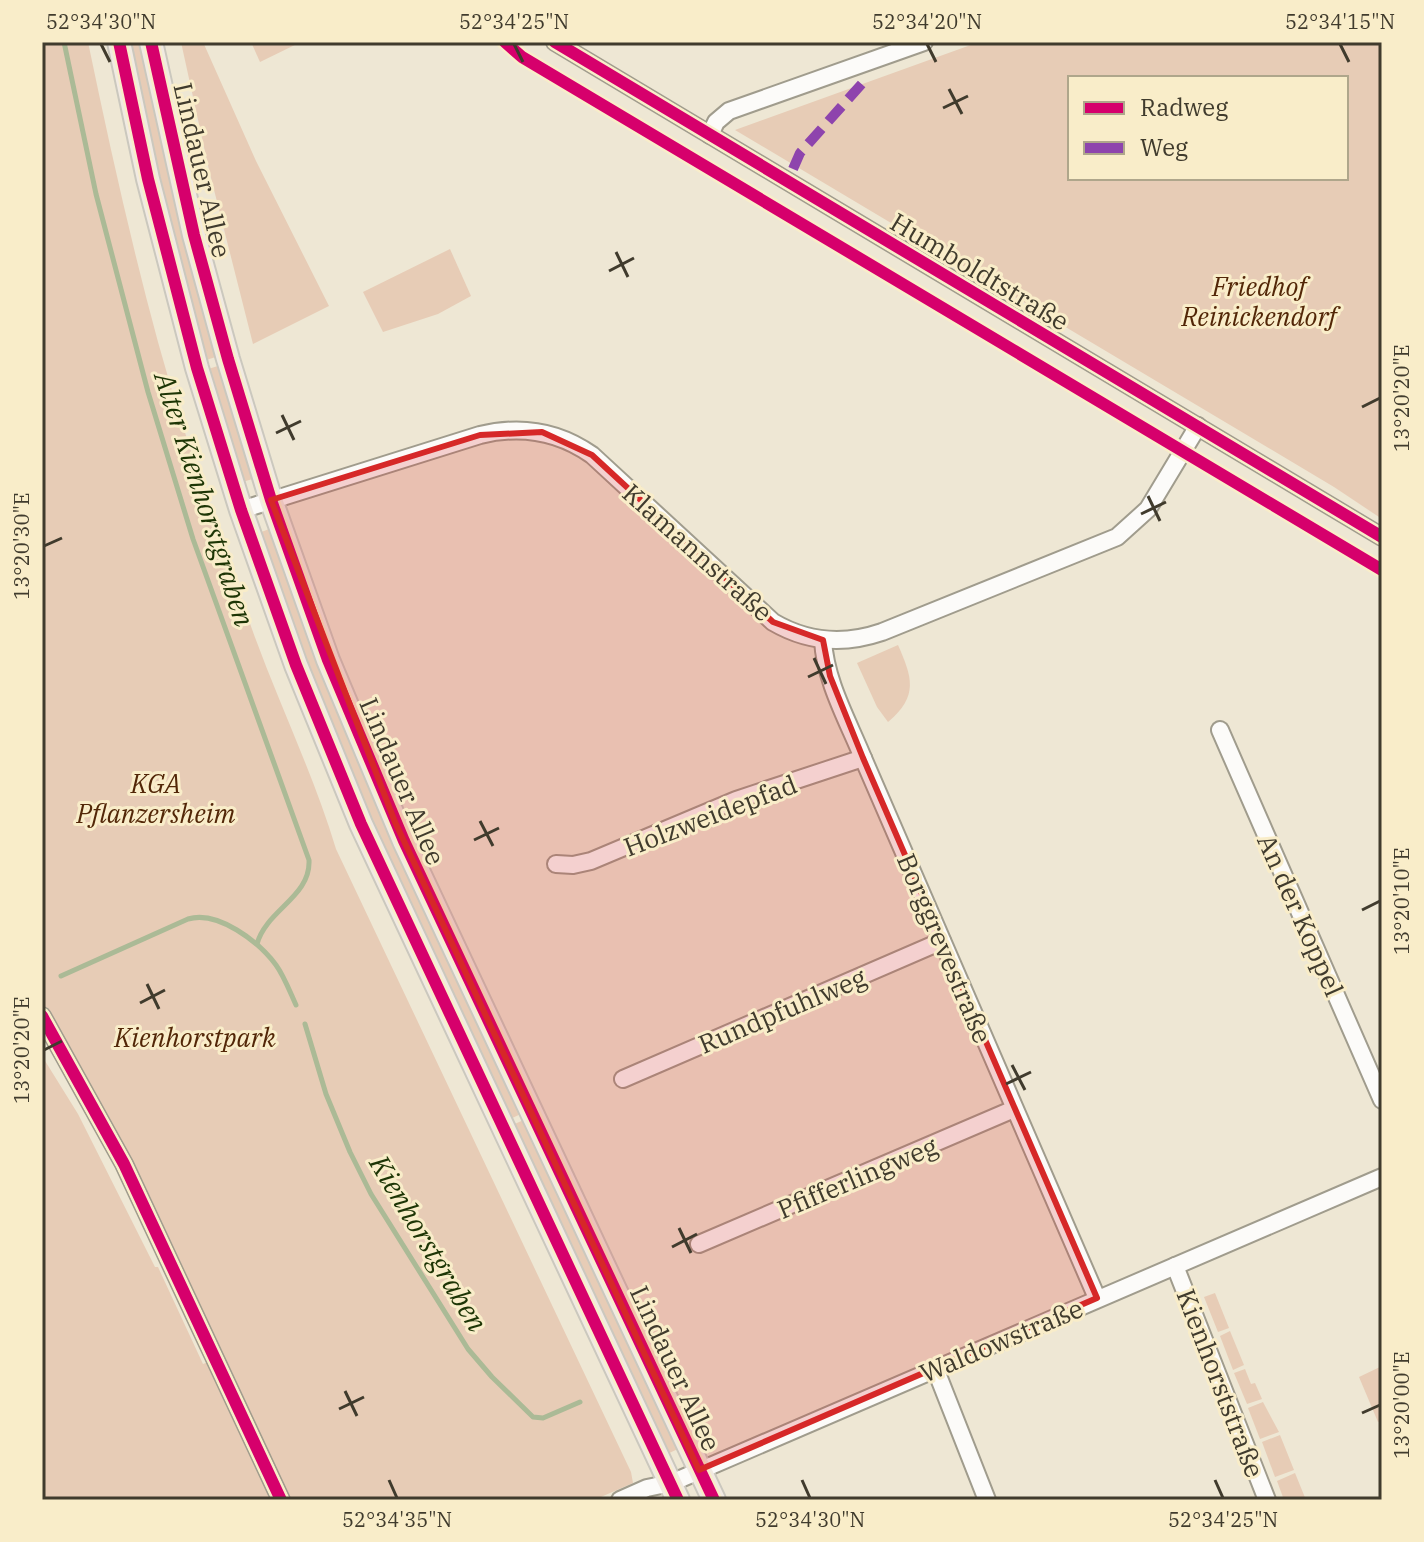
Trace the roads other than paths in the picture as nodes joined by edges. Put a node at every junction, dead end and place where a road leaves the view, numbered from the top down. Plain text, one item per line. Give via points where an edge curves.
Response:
1 (119, 42) edge
2 (151, 42) edge
3 (555, 42) edge
4 (924, 42) edge
5 (710, 135) junction
6 (1198, 426) junction
7 (271, 500) junction
8 (241, 510) junction
9 (1382, 537) edge
10 (823, 640) junction
11 (1220, 730) dead end
12 (863, 758) junction
13 (556, 864) dead end
14 (942, 941) junction
15 (42, 1016) edge
16 (623, 1079) dead end
17 (1382, 1100) edge
18 (1014, 1109) junction
19 (1382, 1177) edge
20 (699, 1244) dead end
21 (1175, 1266) junction
22 (1097, 1298) junction
23 (935, 1368) junction
24 (699, 1470) junction
25 (674, 1492) edge
26 (281, 1500) edge
27 (620, 1500) edge
28 (714, 1500) edge
29 (987, 1500) edge
30 (1267, 1500) edge

1 - 8 main road, Lindauer Allee via 175,286
2 - 7 main road, Lindauer Allee via 194,235
3 - 5 street, Humboldtstraße
4 - 5 street via 729,111
5 - 6 street, Humboldtstraße
6 - 9 street, Humboldtstraße
6 - 10 street, Klamannstraße via 1153,502 1117,537 873,635
7 - 8 street, Klamannstraße
7 - 10 street, Klamannstraße via 480,435 517,429 542,432 592,455 773,622
7 - 24 main road, Lindauer Allee via 328,660 395,822
8 - 25 main road, Lindauer Allee via 356,811
10 - 12 street, Borggrevestraße via 827,668
11 - 17 street, An der Koppel
12 - 13 street, Holzweidepfad via 736,800 591,861
12 - 14 street, Borggrevestraße
14 - 16 street, Rundpfuhlweg
14 - 18 street, Borggrevestraße
15 - 26 street via 124,1164
18 - 20 street, Pfifferlingweg
18 - 22 street, Borggrevestraße
19 - 21 street, Waldowstraße
21 - 22 street, Waldowstraße
21 - 30 street, Kienhorststraße
22 - 23 street, Waldowstraße
23 - 24 street, Waldowstraße
23 - 29 street
24 - 25 street, Waldowstraße
24 - 28 main road, Lindauer Allee
25 - 27 street, Waldowstraße via 647,1488

